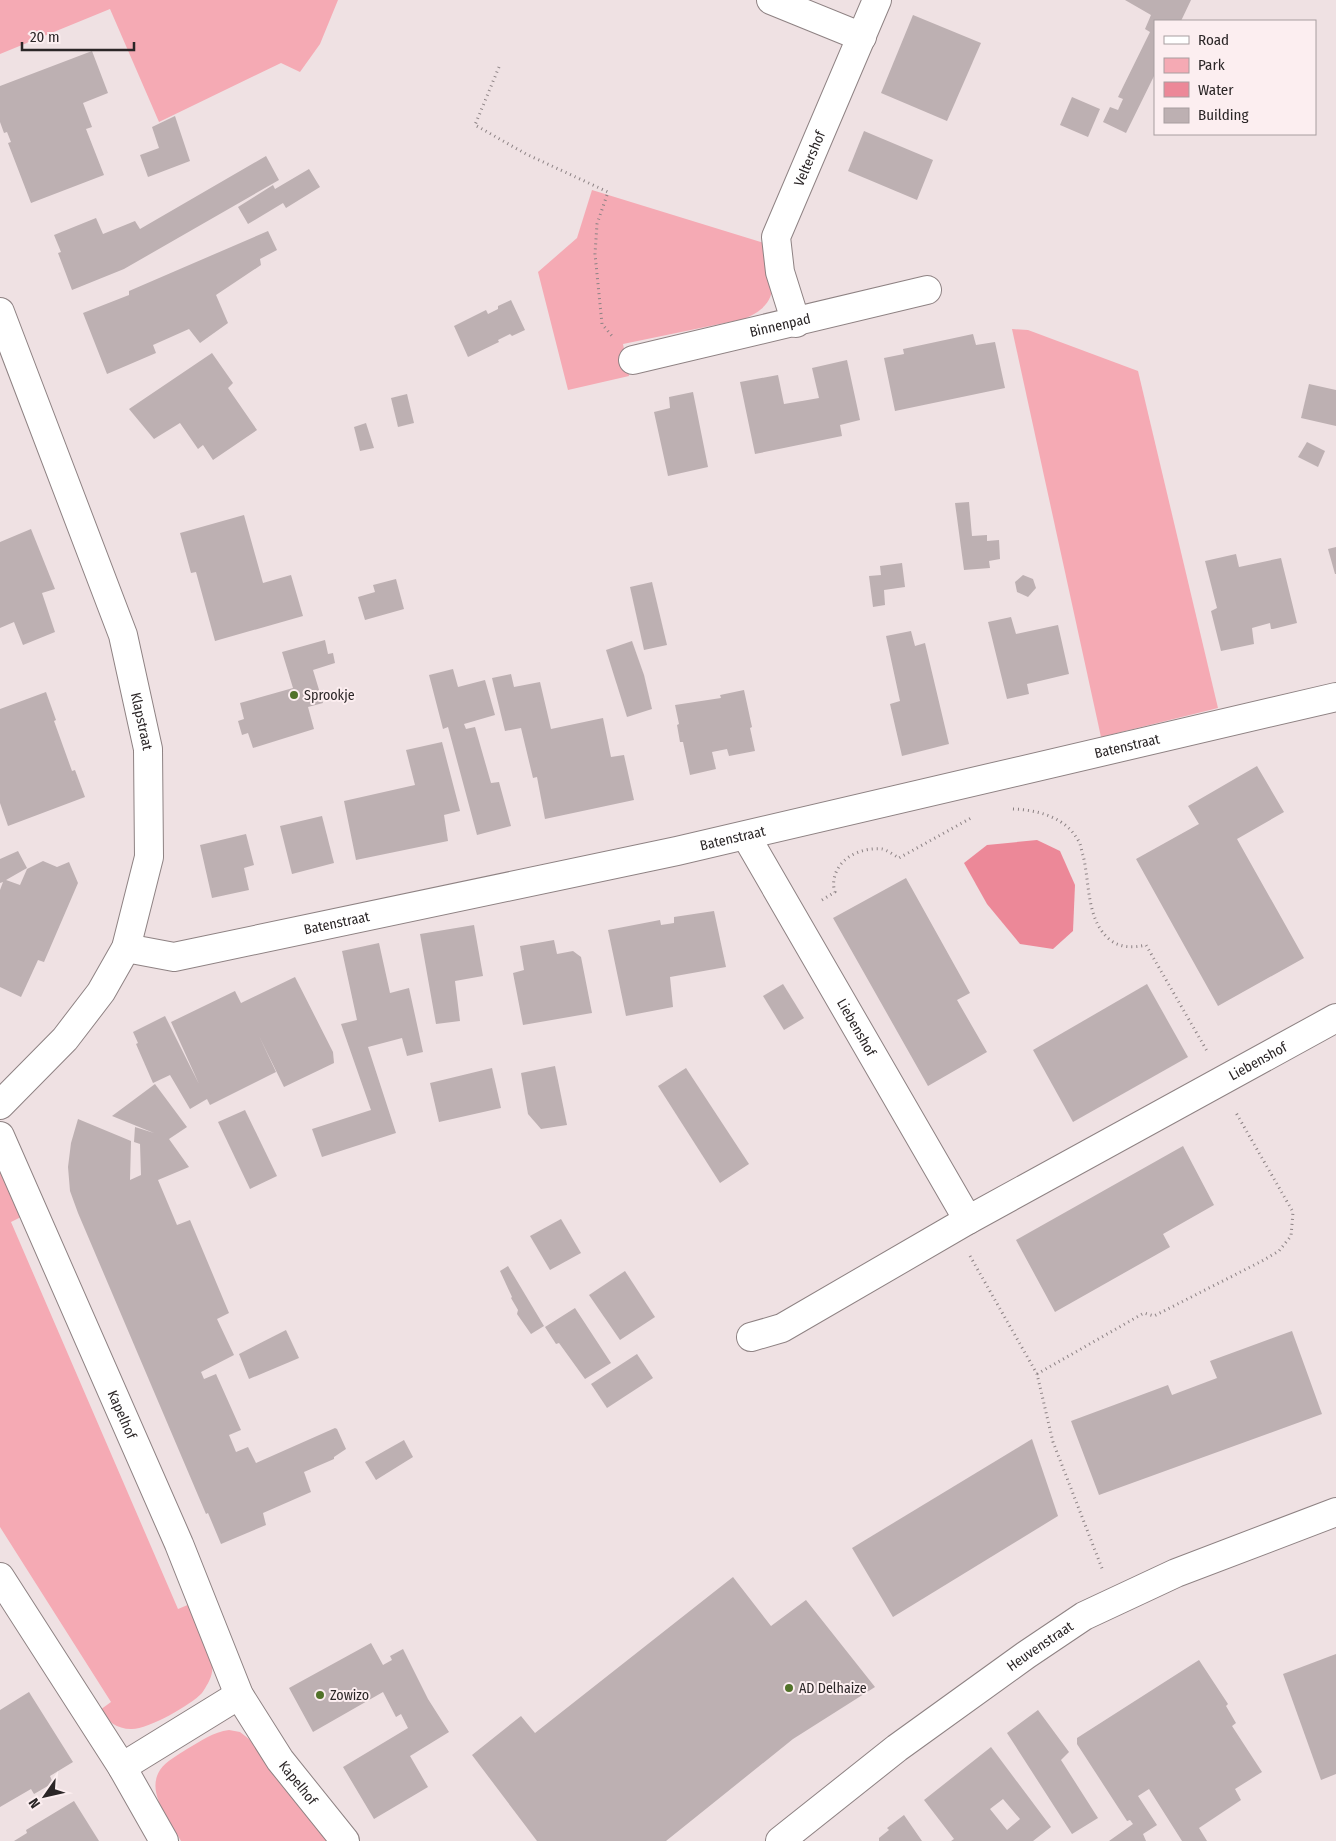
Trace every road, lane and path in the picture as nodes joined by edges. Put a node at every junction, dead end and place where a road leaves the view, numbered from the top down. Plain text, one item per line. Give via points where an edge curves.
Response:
1 (771, 0) edge
2 (878, 0) edge
3 (862, 38) junction
4 (499, 67) dead end
5 (928, 290) dead end
6 (0, 312) edge
7 (796, 323) junction
8 (633, 360) joint
9 (1336, 697) edge
10 (1005, 809) dead end
11 (977, 815) dead end
12 (746, 836) junction
13 (794, 918) junction
14 (126, 948) junction
15 (1336, 1018) edge
16 (1223, 1080) junction
17 (0, 1105) edge
18 (0, 1136) edge
19 (961, 1224) junction
20 (751, 1337) dead end
21 (1037, 1374) junction
22 (1336, 1512) edge
23 (0, 1577) edge
24 (1115, 1602) junction
25 (239, 1695) junction
26 (122, 1767) junction
27 (164, 1841) edge
28 (346, 1841) edge
29 (780, 1841) edge

1 - 3 street
2 - 3 street, Veltershof
3 - 7 street, Veltershof via 776,237 780,272
4 - 8 path via 475,125 526,154 608,192 597,224 595,254 602,324
5 - 7 street, Binnenpad
6 - 14 street, Klapstraat via 123,635 148,749 149,857
7 - 8 street, Binnenpad
9 - 12 street, Batenstraat
10 - 16 path via 1024,809 1053,816 1069,828 1079,841 1094,917 1103,933 1116,944 1132,948 1146,945
11 - 13 path via 899,858 883,849 853,854 840,865 834,880 835,892
12 - 13 street, Liebenshof
12 - 14 street, Batenstraat via 174,957
13 - 19 street, Liebenshof
14 - 17 street, Klapstraat via 101,992 65,1039
15 - 16 street, Liebenshof
16 - 19 street, Liebenshof
16 - 21 path via 1226,1095 1293,1212 1291,1236 1279,1251 1262,1262 1154,1316 1144,1313
18 - 25 street, Kapelhof via 178,1544
19 - 20 street, Liebenshof via 782,1328
19 - 21 path
21 - 24 path via 1052,1442
22 - 24 street, Heuvenstraat via 1176,1573
23 - 26 street
24 - 29 street, Heuvenstraat via 1084,1616 1026,1654 898,1748
25 - 26 street
25 - 28 street, Kapelhof via 280,1760
26 - 27 street

